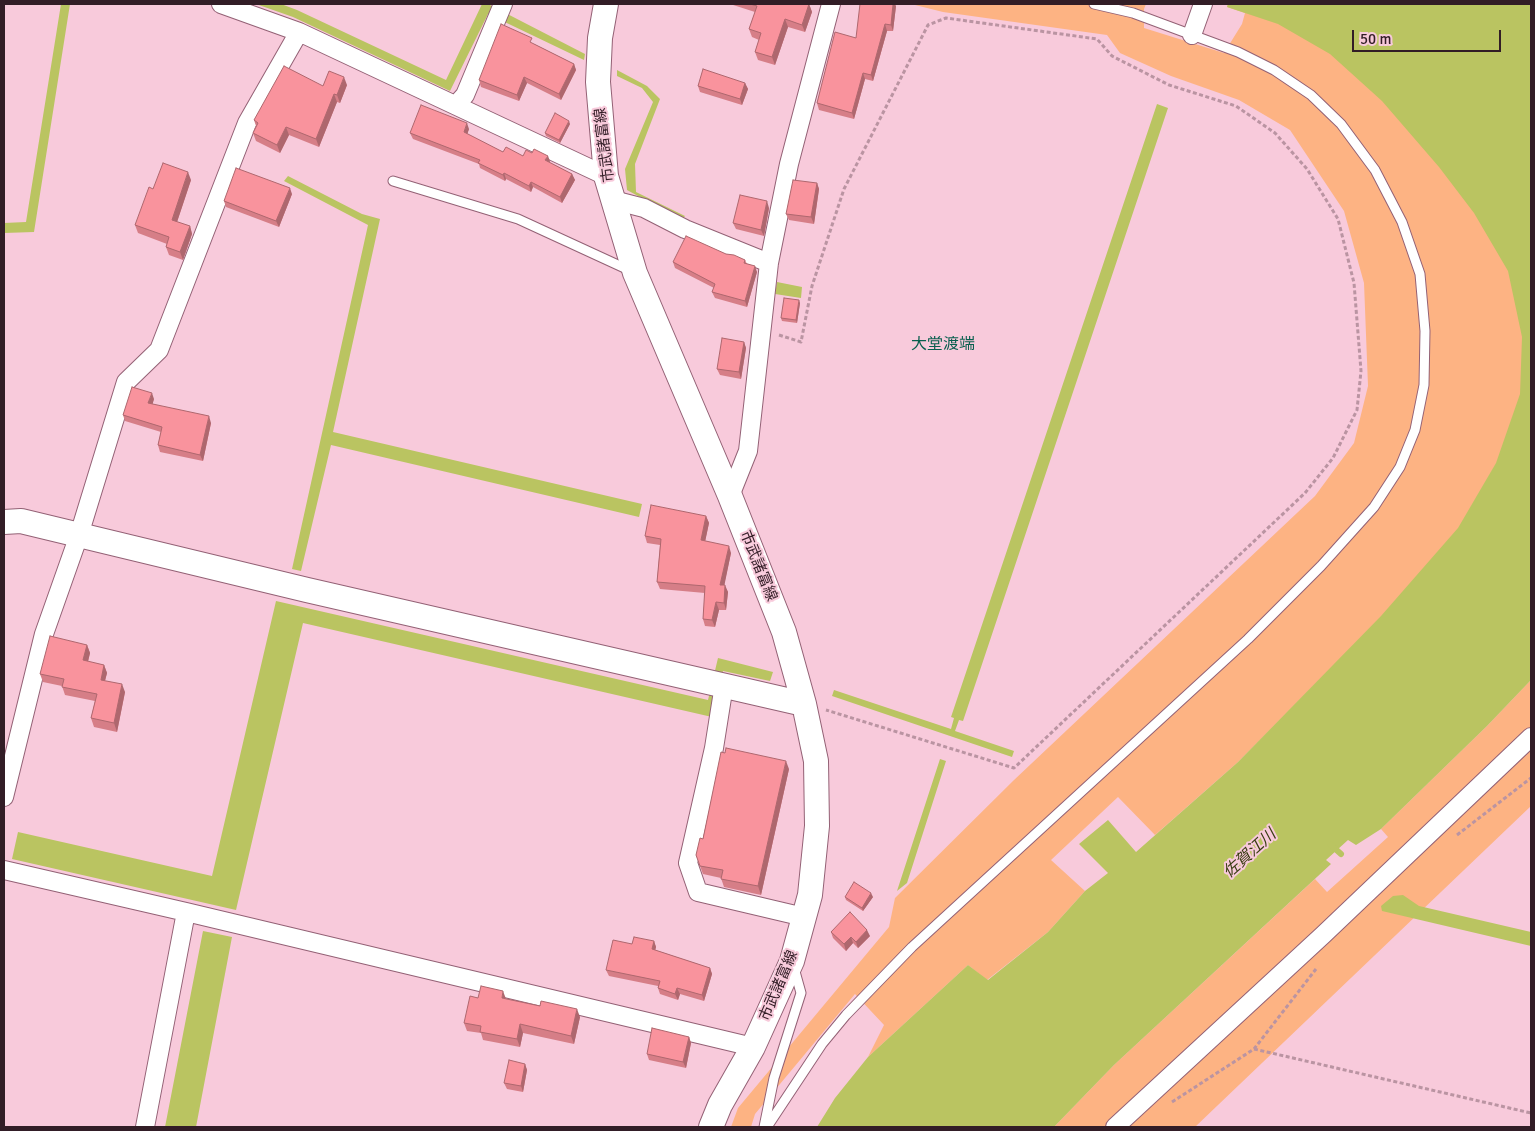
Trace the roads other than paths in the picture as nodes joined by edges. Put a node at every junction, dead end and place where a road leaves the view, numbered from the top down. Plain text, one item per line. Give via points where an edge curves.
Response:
1 (221, 4) edge
2 (503, 4) edge
3 (606, 4) edge
4 (831, 4) edge
5 (1094, 4) edge
6 (1203, 4) edge
7 (299, 32) junction
8 (1192, 35) junction
9 (456, 105) junction
10 (606, 176) junction
11 (393, 181) dead end
12 (613, 200) junction
13 (769, 262) junction
14 (635, 273) junction
15 (730, 496) junction
16 (4, 522) edge
17 (78, 535) junction
18 (715, 683) junction
19 (804, 704) junction
20 (1531, 736) edge
21 (4, 797) edge
22 (4, 870) edge
23 (186, 912) junction
24 (804, 917) junction
25 (792, 961) junction
26 (753, 1047) junction
27 (145, 1127) edge
28 (712, 1127) edge
29 (766, 1127) edge
30 (1115, 1127) edge

1 - 7 street
2 - 9 street via 465,95
3 - 10 main road, 市武諸富線 via 598,82
4 - 13 street via 789,164
5 - 8 lane via 1133,13
6 - 8 street
7 - 9 street
7 - 17 street via 248,123 159,350 126,382
8 - 29 lane via 1265,65 1311,95 1341,124 1375,170 1402,222 1420,274 1425,331 1424,385 1415,430 1400,466 1374,507 1321,566 1248,639 912,947 822,1044
9 - 10 street
10 - 12 main road, 市武諸富線
11 - 14 lane via 518,219
12 - 13 street via 644,208 685,229
12 - 14 main road, 市武諸富線
13 - 15 street via 748,451
14 - 15 main road, 市武諸富線
15 - 19 main road, 市武諸富線 via 784,632
16 - 17 main road via 21,521
17 - 18 main road
17 - 21 street via 44,634
18 - 19 main road
18 - 24 street via 714,748 688,863 698,892
19 - 24 main road, 市武諸富線 via 816,761 817,826 810,895
20 - 30 street via 1323,935
22 - 23 street
23 - 26 street
23 - 27 street
24 - 25 main road, 市武諸富線
25 - 26 main road, 市武諸富線
25 - 29 lane via 800,993 774,1078
26 - 28 main road, 市武諸富線 via 720,1105

